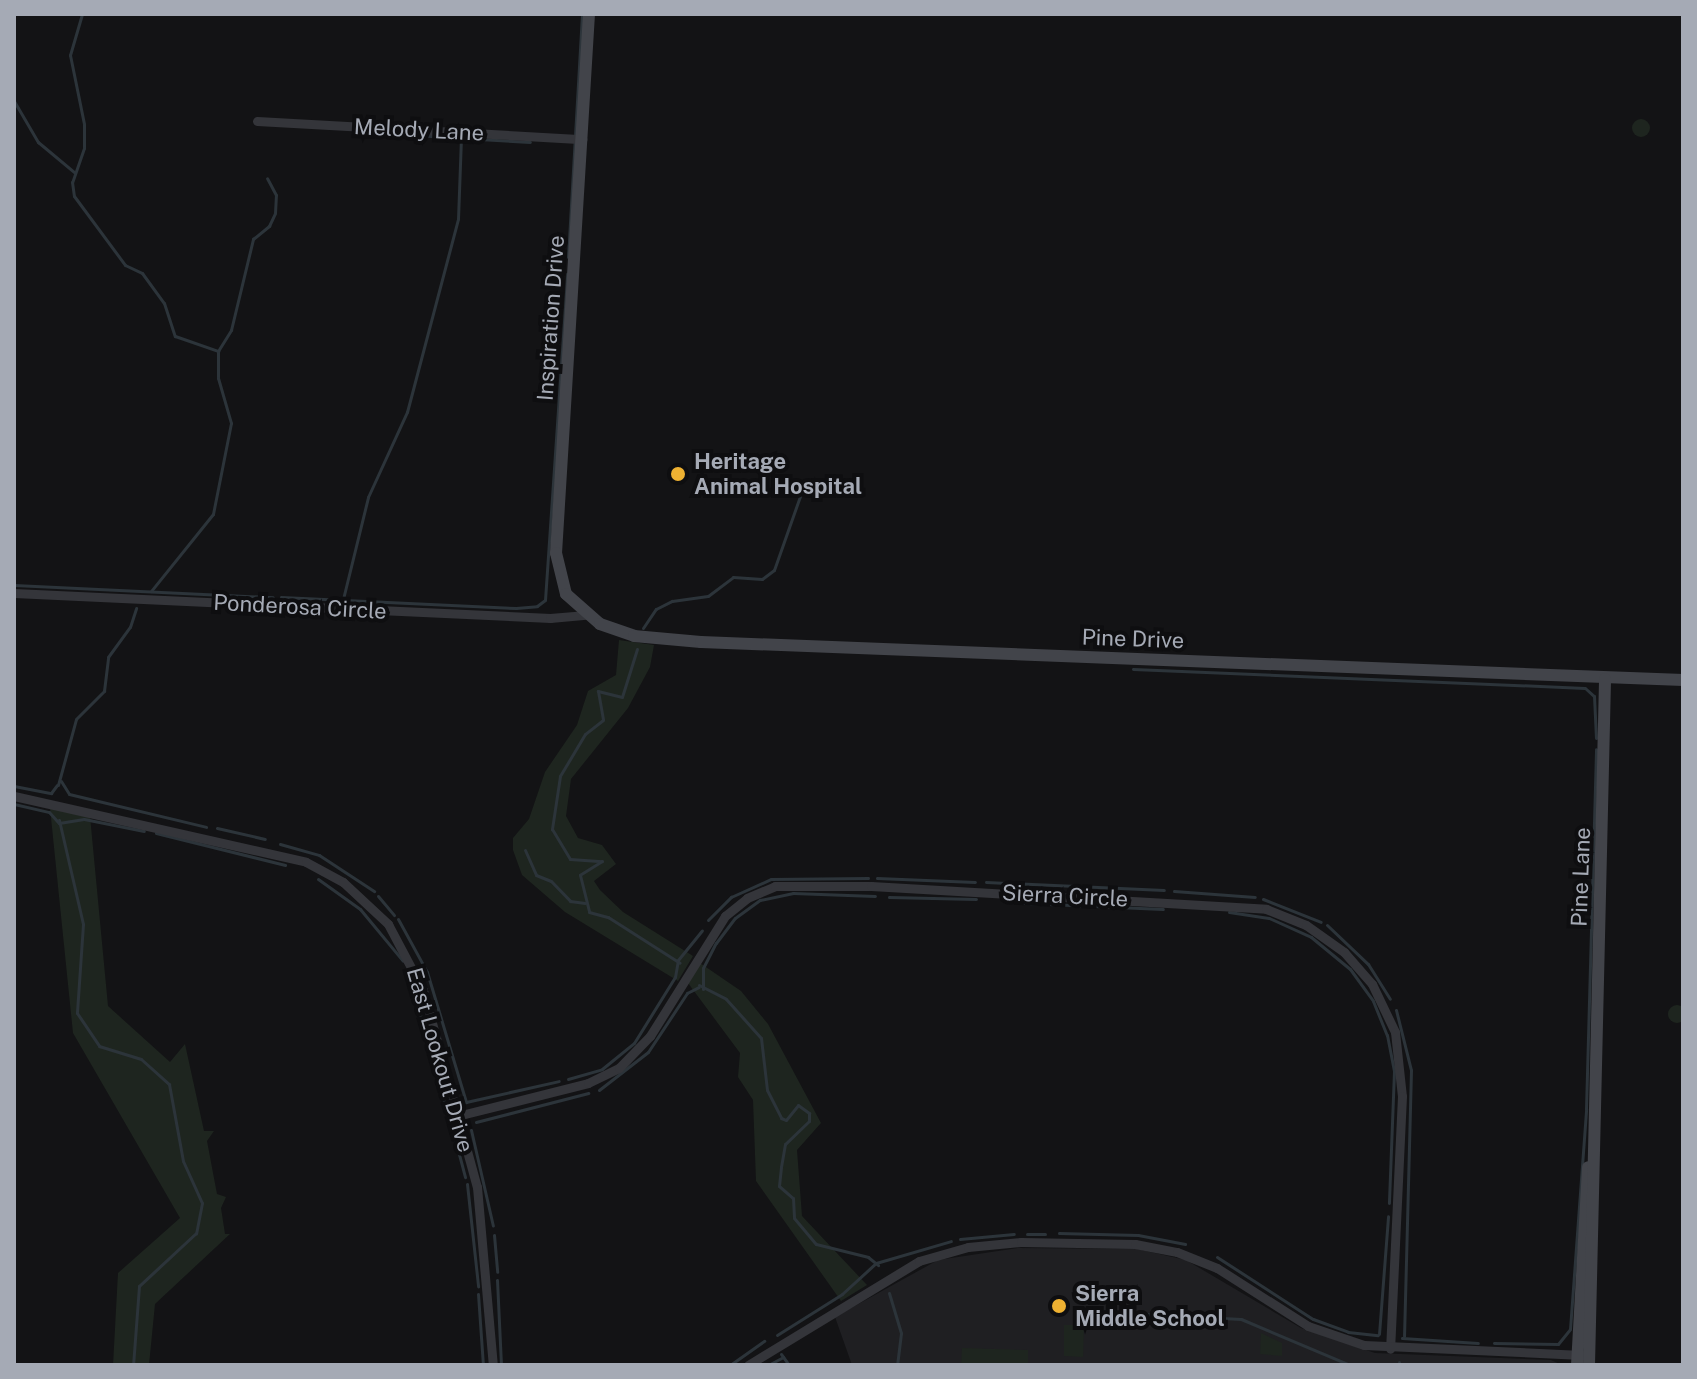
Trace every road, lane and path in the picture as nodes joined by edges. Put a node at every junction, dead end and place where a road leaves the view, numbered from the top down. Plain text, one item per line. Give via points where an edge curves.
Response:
1 (589, 14) edge
2 (257, 121) dead end
3 (583, 139) junction
4 (14, 593) edge
5 (586, 615) junction
6 (1605, 679) junction
7 (1683, 680) edge
8 (14, 796) edge
9 (457, 1116) junction
10 (1390, 1349) junction
11 (1583, 1360) edge
12 (493, 1365) edge
13 (748, 1365) edge

1 - 3 main road, Inspiration Drive
2 - 3 street, Melody Lane
3 - 5 main road, Inspiration Drive via 556,553 562,585
4 - 5 street, Ponderosa Circle
5 - 6 main road, Pine Drive via 620,633 667,640
6 - 7 main road, Pine Drive
6 - 11 main road, Pine Lane
8 - 9 street, East Lookout Drive via 290,856 343,882 385,919 412,961
9 - 10 street, Sierra Circle via 588,1083 619,1068 654,1031 725,916 747,898 775,886 871,886 1266,909 1306,925 1348,956 1376,991 1395,1032 1402,1096
9 - 12 street, East Lookout Drive via 481,1207
10 - 11 street
10 - 13 street via 1316,1330 1217,1268 1177,1252 1135,1244 1021,1242 968,1247 919,1261

